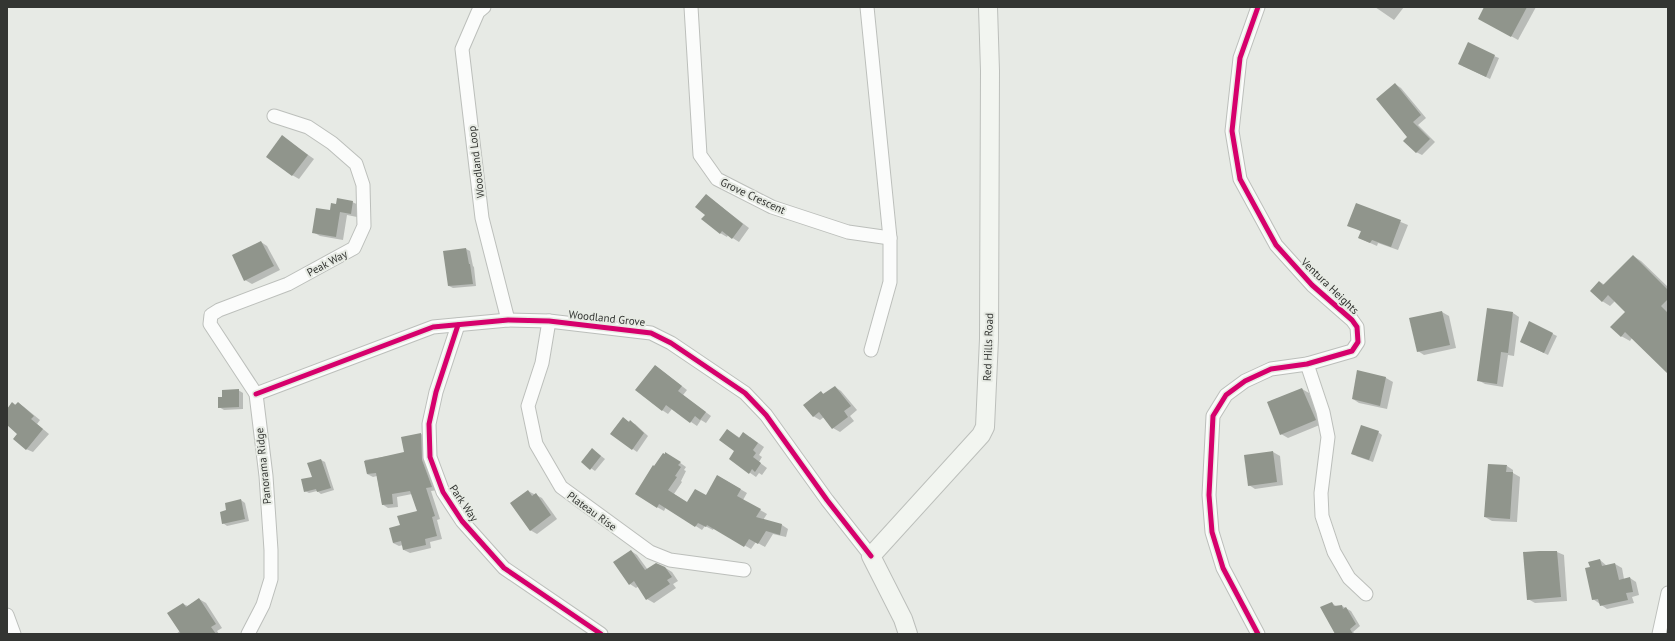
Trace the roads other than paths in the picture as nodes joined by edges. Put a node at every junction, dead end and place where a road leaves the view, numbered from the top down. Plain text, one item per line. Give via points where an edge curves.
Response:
1 (484, 7) edge
2 (691, 7) edge
3 (867, 7) edge
4 (988, 7) edge
5 (1258, 7) edge
6 (274, 116) dead end
7 (890, 238) junction
8 (219, 310) joint
9 (508, 320) junction
10 (549, 322) junction
11 (458, 325) junction
12 (871, 350) dead end
13 (1307, 364) junction
14 (256, 394) junction
15 (871, 556) junction
16 (744, 570) dead end
17 (1668, 593) edge
18 (1366, 594) dead end
19 (7, 615) edge
20 (14, 634) edge
21 (248, 634) edge
22 (601, 634) edge
23 (908, 634) edge
24 (1258, 634) edge
25 (1659, 634) edge

1 - 9 street, Woodland Loop via 478,12 462,48 482,218
2 - 7 street, Grove Crescent via 700,155 716,179 772,207 848,232
3 - 7 street
4 - 15 main road, Red Hills Road via 989,331 985,427 981,435
5 - 13 street, Ventura Heights via 1240,58 1232,132 1240,179 1276,245 1312,285 1352,320 1357,328 1358,342 1352,351
6 - 8 street, Peak Way via 308,127 356,164 363,185 364,226 354,248 288,284
7 - 12 street via 890,282
8 - 14 street, Panorama Ridge via 211,315 210,324
9 - 10 street, Woodland Grove
9 - 11 street, Woodland Grove
10 - 15 street, Woodland Grove via 651,333 671,343 745,393 766,415
10 - 16 street, Plateau Rise via 542,363 528,406 536,444 561,488 650,552 670,560
11 - 14 street, Woodland Grove via 433,327
11 - 22 street, Park Way via 436,392 429,424 430,456 443,492 462,522 504,568
13 - 18 street via 1323,412 1328,437 1321,493 1322,516 1334,552 1348,578
13 - 24 street, Ventura Heights via 1270,369 1245,381 1226,395 1213,416 1209,495 1212,532 1223,568
14 - 21 street, Panorama Ridge via 266,476 271,579 263,605
15 - 23 main road
17 - 25 street
19 - 20 street

